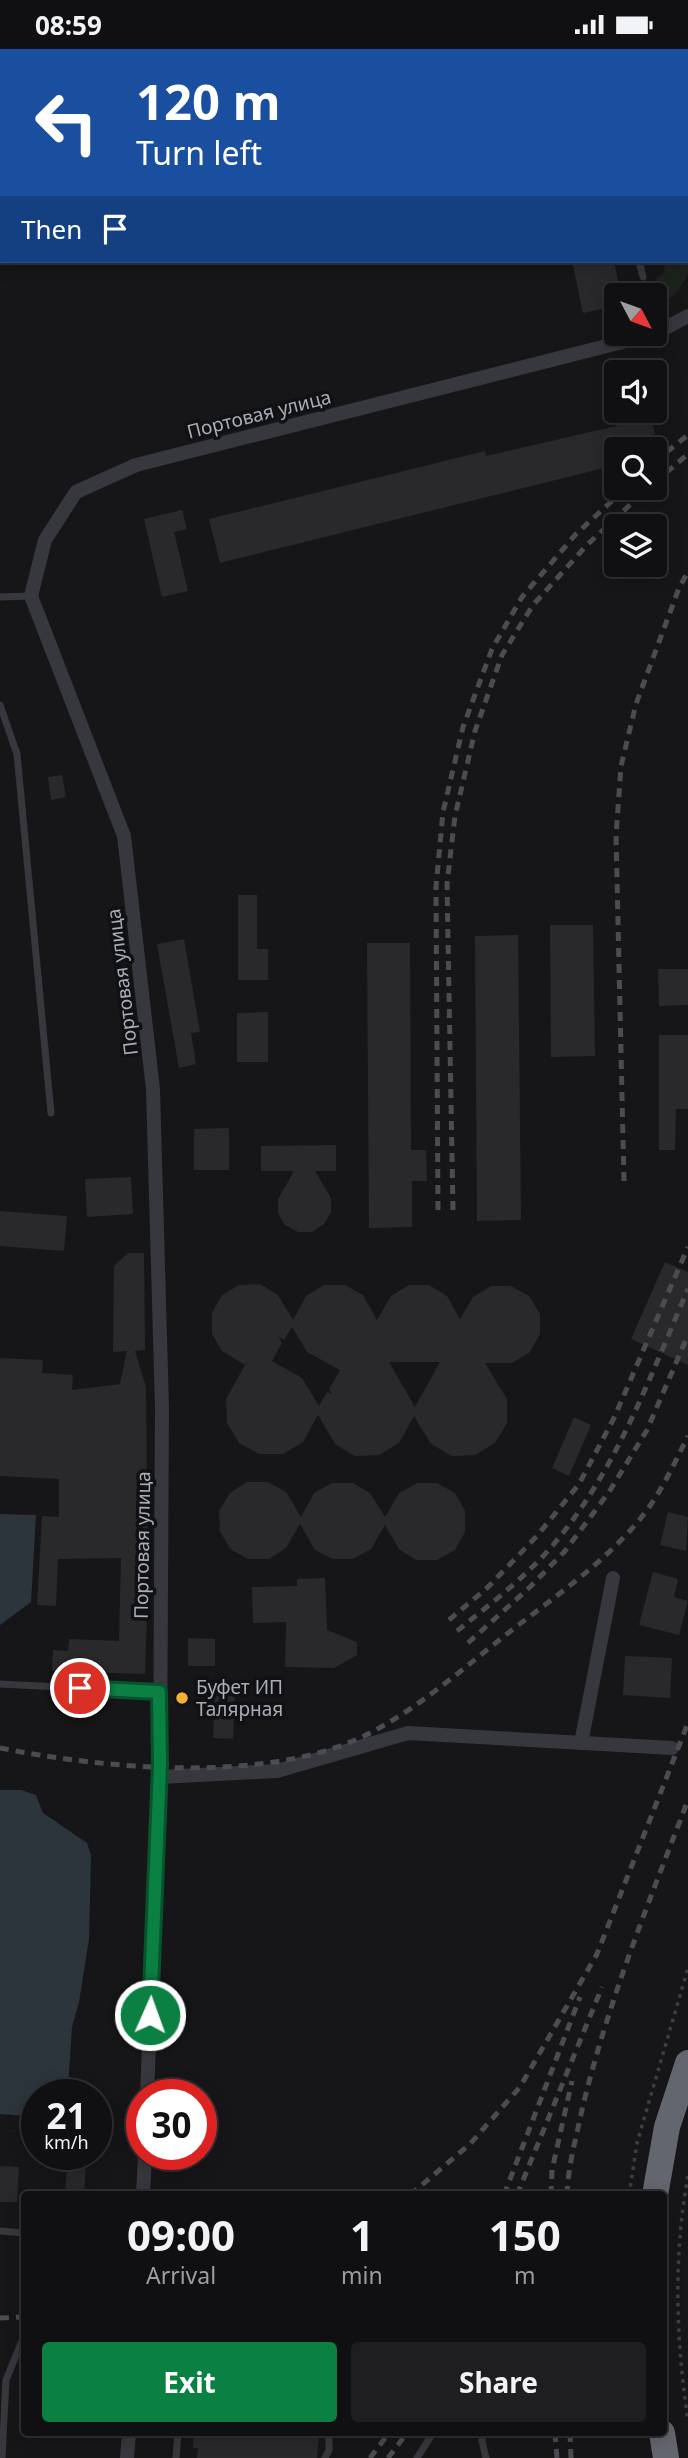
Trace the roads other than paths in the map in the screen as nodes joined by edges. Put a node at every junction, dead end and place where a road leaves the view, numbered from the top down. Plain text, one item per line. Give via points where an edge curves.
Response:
1 (640, 263) edge
2 (643, 277) dead end
3 (688, 316) edge
4 (667, 327) edge
5 (604, 347) edge
6 (31, 596) junction
7 (0, 597) edge
8 (0, 705) edge
9 (51, 1113) dead end
10 (613, 1578) dead end
11 (0, 1684) edge
12 (159, 1692) junction
13 (581, 1743) junction
14 (672, 1748) dead end
15 (160, 1777) junction
16 (688, 2063) edge
17 (148, 2079) edge
18 (144, 2170) edge
19 (143, 2191) edge
20 (656, 2191) edge
21 (0, 2231) edge
22 (21, 2232) edge
23 (21, 2342) edge
24 (3, 2380) edge
25 (129, 2436) edge
26 (178, 2436) edge
27 (329, 2436) edge
28 (431, 2436) edge
29 (483, 2436) edge
30 (662, 2436) edge
31 (2, 2458) edge
32 (127, 2458) edge
33 (176, 2458) edge
34 (325, 2458) edge
35 (417, 2458) edge
36 (486, 2458) edge
37 (666, 2458) edge

1 - 2 lane
3 - 4 street, Портовая улица
5 - 6 street, Портовая улица via 136,464 76,492 45,540
6 - 7 lane
6 - 12 street, Портовая улица via 124,835 153,1089 162,1408
8 - 9 lane via 18,754
10 - 13 street
11 - 12 lane
12 - 15 street, Портовая улица
13 - 14 street
13 - 15 street via 408,1733 277,1771
15 - 17 street, Портовая улица
16 - 20 highway via 667,2127
18 - 19 street
21 - 22 lane
23 - 24 lane
24 - 31 lane
25 - 32 street
26 - 33 lane
27 - 34 lane
28 - 35 lane
29 - 36 lane
30 - 37 highway

